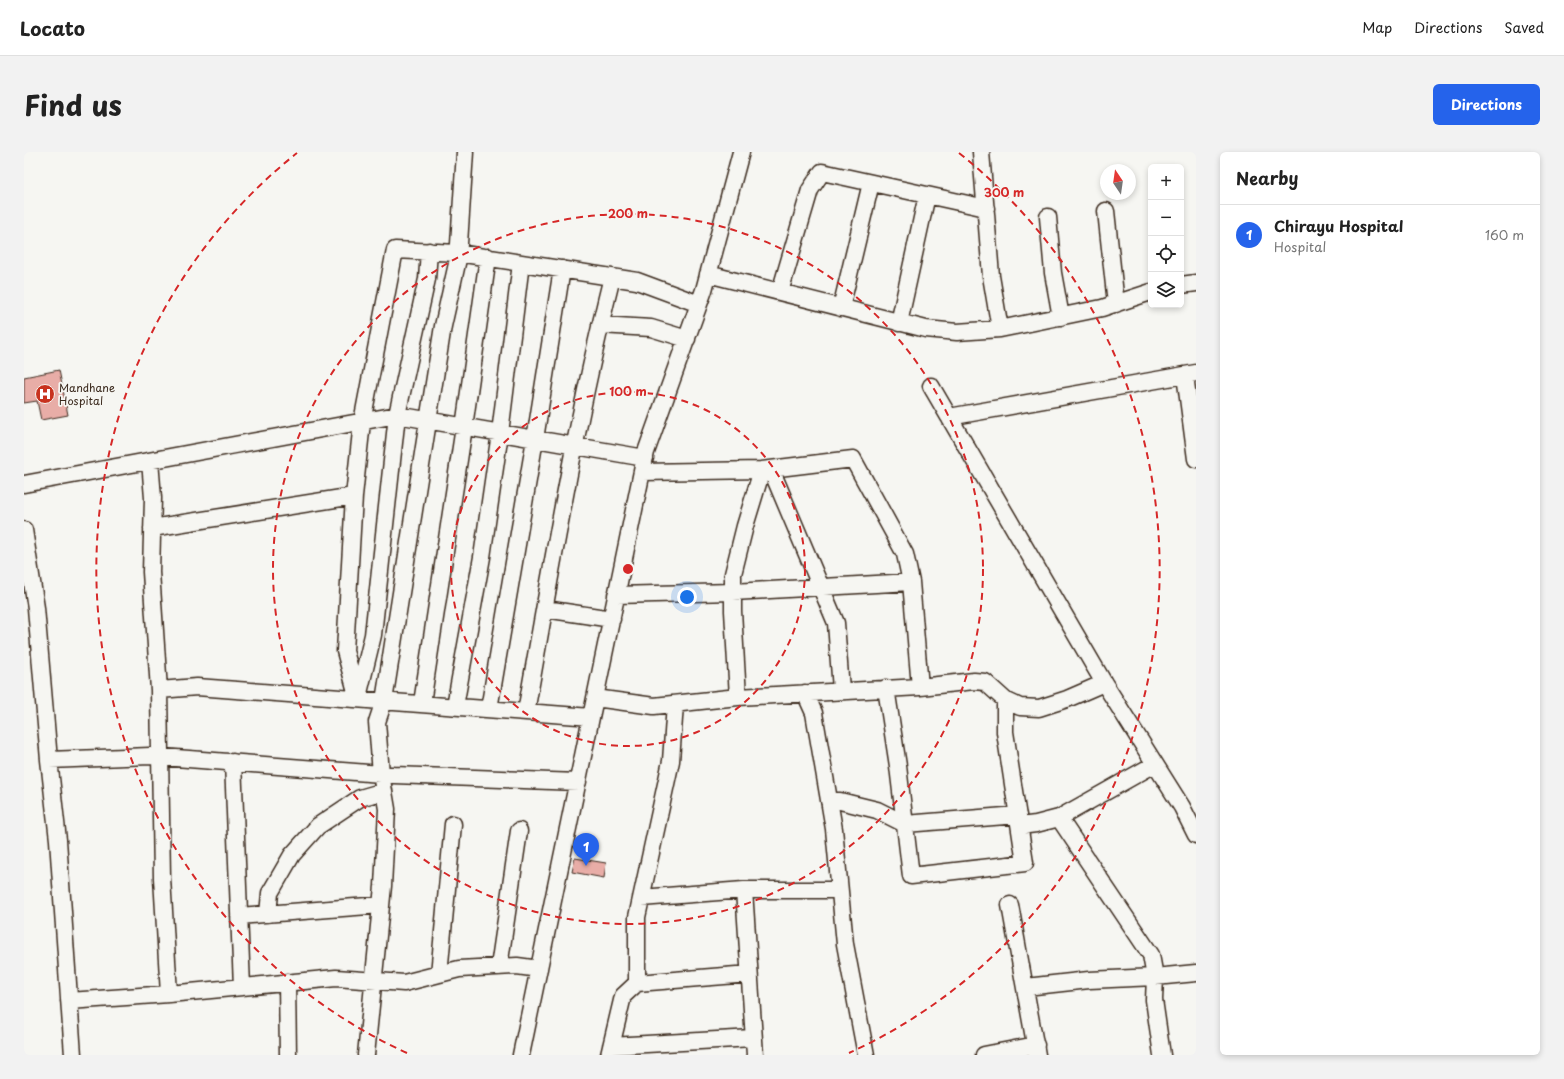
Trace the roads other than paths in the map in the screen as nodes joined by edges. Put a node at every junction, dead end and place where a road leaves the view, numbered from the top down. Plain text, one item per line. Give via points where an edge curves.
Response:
1 (465, 152) edge
2 (741, 152) edge
3 (981, 152) edge
4 (871, 183) junction
5 (926, 195) junction
6 (986, 208) junction
7 (1106, 211) dead end
8 (1048, 217) dead end
9 (429, 251) junction
10 (458, 253) junction
11 (488, 257) junction
12 (521, 263) junction
13 (562, 269) junction
14 (708, 274) junction
15 (612, 277) junction
16 (1196, 283) edge
17 (1184, 285) edge
18 (780, 292) junction
19 (1148, 293) edge
20 (699, 304) junction
21 (1116, 304) junction
22 (841, 308) junction
23 (1061, 317) junction
24 (899, 322) junction
25 (600, 325) junction
26 (1000, 329) junction
27 (687, 339) junction
28 (1190, 374) edge
29 (931, 386) dead end
30 (397, 415) junction
31 (949, 417) junction
32 (429, 421) junction
33 (362, 422) junction
34 (464, 427) junction
35 (500, 433) junction
36 (535, 439) junction
37 (574, 446) junction
38 (1196, 459) edge
39 (150, 461) junction
40 (643, 465) junction
41 (766, 469) junction
42 (24, 484) edge
43 (354, 496) junction
44 (152, 528) junction
45 (24, 530) edge
46 (911, 582) junction
47 (821, 587) junction
48 (733, 592) junction
49 (616, 595) junction
50 (30, 608) edge
51 (544, 609) junction
52 (612, 619) junction
53 (1104, 683) junction
54 (920, 687) junction
55 (886, 688) junction
56 (159, 690) junction
57 (841, 690) junction
58 (805, 693) junction
59 (738, 697) junction
60 (595, 698) junction
61 (358, 699) junction
62 (1005, 700) junction
63 (384, 701) junction
64 (422, 703) junction
65 (675, 704) junction
66 (455, 706) junction
67 (489, 708) junction
68 (526, 712) junction
69 (591, 717) junction
70 (160, 756) junction
71 (49, 760) junction
72 (233, 762) junction
73 (1154, 764) junction
74 (381, 774) junction
75 (578, 782) junction
76 (384, 790) junction
77 (829, 801) junction
78 (1059, 818) junction
79 (1019, 820) junction
80 (453, 824) dead end
81 (905, 824) junction
82 (519, 831) dead end
83 (1196, 835) edge
84 (744, 890) junction
85 (839, 890) junction
86 (641, 898) junction
87 (1010, 905) dead end
88 (381, 906) junction
89 (268, 914) junction
90 (239, 916) junction
91 (499, 967) junction
92 (539, 969) junction
93 (1196, 973) edge
94 (439, 974) junction
95 (749, 974) junction
96 (1155, 977) junction
97 (373, 980) junction
98 (287, 982) junction
99 (637, 983) junction
100 (242, 987) junction
101 (1026, 987) junction
102 (169, 994) junction
103 (69, 1001) junction
104 (753, 1038) junction
105 (610, 1050) edge
106 (1037, 1050) edge
107 (73, 1055) edge
108 (288, 1055) edge
109 (366, 1055) edge
110 (521, 1055) edge
111 (755, 1055) edge
112 (866, 1055) edge
113 (984, 1055) edge
114 (1162, 1055) edge

1 - 10 street
2 - 14 street
3 - 6 street
4 - 5 street
4 - 18 street via 822,172 810,190
4 - 22 street
5 - 6 street
5 - 24 street
6 - 26 street via 991,276
7 - 21 street
8 - 23 street via 1053,273
9 - 10 street
9 - 30 street via 427,279
9 - 33 street via 395,250
10 - 11 street
10 - 32 street
11 - 12 street
11 - 34 street
12 - 13 street
12 - 35 street
13 - 15 street
13 - 36 street
14 - 18 street
14 - 20 street
15 - 20 street via 637,282
15 - 25 street
16 - 17 street
18 - 22 street
19 - 21 street
20 - 27 street
21 - 23 street
22 - 24 street
23 - 26 street
24 - 26 street via 926,329 957,332
25 - 27 street via 651,328
25 - 37 street
27 - 40 street
28 - 31 street
28 - 38 street
29 - 31 street
30 - 32 street
30 - 33 street
30 - 61 street via 373,635
31 - 53 street
32 - 34 street
32 - 63 street
33 - 39 street
33 - 43 street
34 - 35 street
34 - 64 street
35 - 36 street
35 - 66 street via 482,557
36 - 37 street
36 - 67 street
37 - 40 street
37 - 51 street
39 - 42 street
39 - 44 street
40 - 41 street
40 - 49 street
41 - 46 street via 853,459 905,554
41 - 47 street
41 - 48 street via 745,526 733,574
43 - 44 street
43 - 61 street via 345,651
44 - 56 street via 151,572
45 - 50 street
46 - 47 street
46 - 54 street
47 - 48 street
47 - 57 street via 836,623
48 - 49 street
48 - 59 street
49 - 52 street
50 - 71 street
51 - 52 street
51 - 68 street
52 - 60 street
53 - 62 street via 1039,708 1020,707
53 - 73 street
54 - 55 street
54 - 62 street via 985,682
55 - 57 street
55 - 81 street
56 - 61 street via 197,687
56 - 70 street
57 - 58 street
58 - 59 street
58 - 77 street via 814,713
59 - 65 street
60 - 65 street via 654,706
60 - 69 street
61 - 63 street
62 - 79 street via 1005,732
63 - 64 street
63 - 74 street via 377,722
64 - 66 street
65 - 86 street via 671,761
66 - 67 street
67 - 68 street
68 - 69 street
69 - 75 street
70 - 71 street
70 - 72 street
70 - 102 street via 162,878
71 - 103 street via 58,840
72 - 74 street
72 - 90 street
73 - 78 street
73 - 83 street via 1182,807
74 - 75 street
74 - 76 street
75 - 92 street
76 - 88 street via 387,809
76 - 89 street via 360,798 318,826 292,855 270,893
77 - 81 street via 840,801 877,810
77 - 85 street
78 - 79 street via 1036,824
78 - 96 street via 1151,955
79 - 81 street
79 - 81 street via 1025,863 911,876
80 - 94 street
82 - 91 street
84 - 85 street
84 - 86 street
84 - 95 street
85 - 112 street via 845,944
86 - 99 street via 637,917
87 - 101 street
88 - 89 street
88 - 97 street
89 - 90 street
90 - 100 street
91 - 92 street
91 - 94 street
92 - 110 street
93 - 96 street
94 - 97 street via 404,983
95 - 99 street
95 - 104 street
96 - 101 street via 1089,980
96 - 114 street via 1154,1000
97 - 98 street via 336,978
97 - 109 street
98 - 100 street
98 - 108 street
99 - 105 street via 623,996
100 - 102 street
101 - 106 street
102 - 103 street
103 - 107 street
104 - 105 street
104 - 111 street
106 - 113 street

